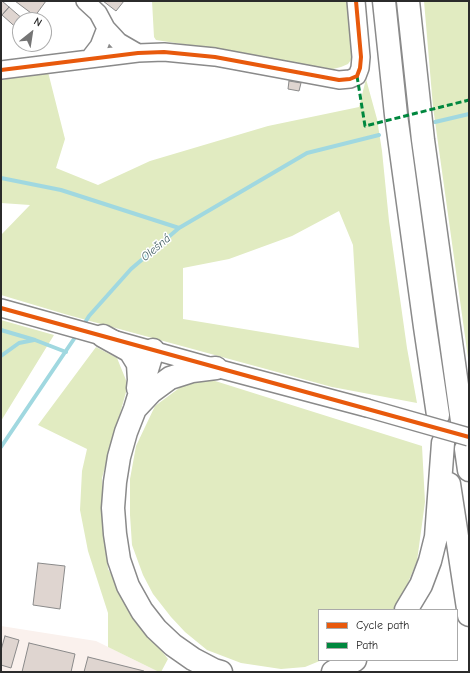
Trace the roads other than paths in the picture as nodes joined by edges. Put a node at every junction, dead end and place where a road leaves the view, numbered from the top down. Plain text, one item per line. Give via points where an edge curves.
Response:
1 (85, 1) edge
2 (356, 1) edge
3 (384, 1) edge
4 (408, 1) edge
5 (106, 28) junction
6 (138, 53) junction
7 (89, 60) junction
8 (1, 70) edge
9 (1, 308) edge
10 (104, 336) junction
11 (153, 350) junction
12 (216, 368) junction
13 (135, 409) junction
14 (438, 415) dead end
15 (466, 444) edge
16 (407, 609) edge
17 (469, 615) edge
18 (353, 661) edge
19 (221, 672) edge
20 (333, 672) edge

1 - 5 street via 98,13
2 - 6 street via 361,57 357,76 350,79 339,80 215,57 164,52
3 - 14 highway via 396,115
4 - 15 highway via 423,140
5 - 6 street via 119,42
5 - 7 street via 99,46
6 - 7 street
7 - 8 street
9 - 10 street
10 - 11 street
10 - 13 highway via 130,351 138,364 139,380
11 - 12 street
11 - 13 highway
12 - 13 highway via 192,371 170,378 151,392
12 - 15 street, bridge via 367,408
13 - 19 highway via 119,457 115,482 113,508 119,560 128,586 156,629 193,659
16 - 17 highway via 421,585 436,537 443,443
18 - 20 highway

